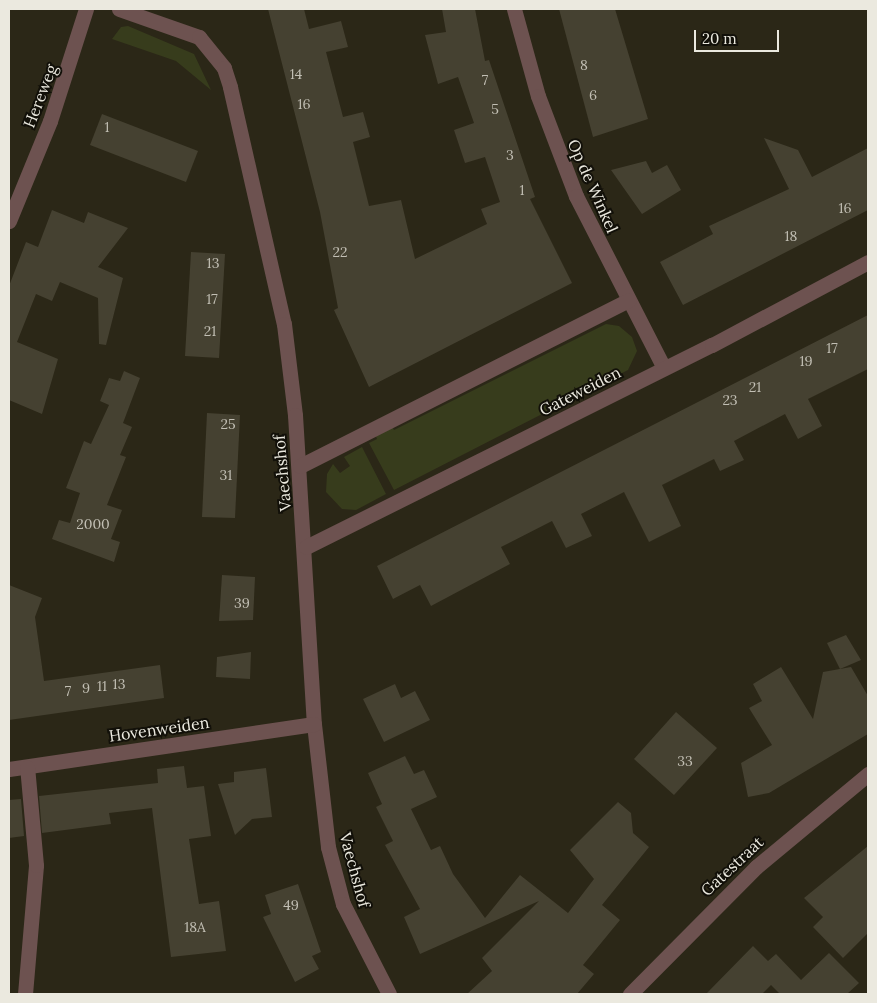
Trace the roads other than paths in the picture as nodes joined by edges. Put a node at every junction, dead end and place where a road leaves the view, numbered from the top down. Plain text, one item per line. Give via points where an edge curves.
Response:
1 (86, 9) edge
2 (119, 9) edge
3 (514, 9) edge
4 (9, 221) edge
5 (868, 262) edge
6 (628, 300) junction
7 (664, 368) junction
8 (300, 466) junction
9 (306, 547) junction
10 (314, 724) junction
11 (27, 767) junction
12 (9, 769) edge
13 (868, 774) edge
14 (25, 994) edge
15 (389, 994) edge
16 (630, 994) edge

1 - 4 street, Hereweg via 50,122
2 - 8 street, Vaechshof via 199,37 224,68 284,324
3 - 6 street, Op de Winkel via 555,145
5 - 7 street, Gateweiden
6 - 7 street, Op de Winkel
6 - 8 street
7 - 9 street, Gateweiden
8 - 9 street, Vaechshof
9 - 10 street, Vaechshof
10 - 11 street, Hovenweiden
10 - 15 street, Vaechshof via 328,847 343,904
11 - 12 street, Hovenweiden
11 - 14 street via 36,865
13 - 16 street, Gatestraat via 756,866

